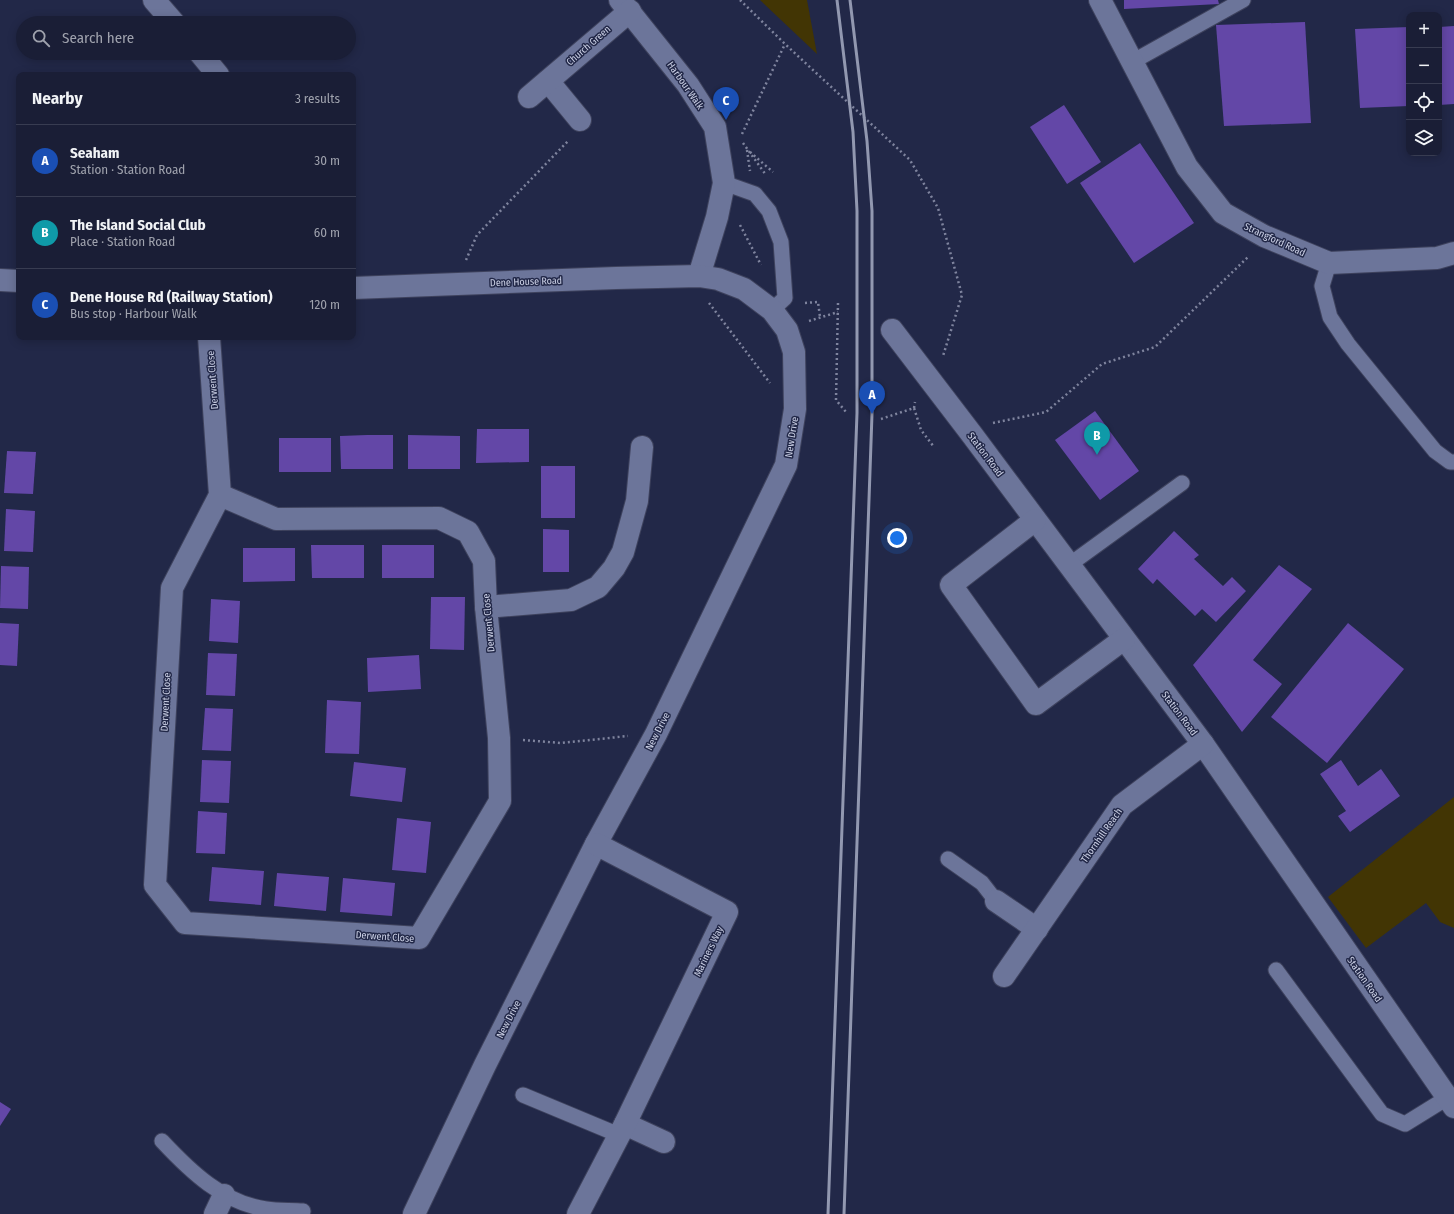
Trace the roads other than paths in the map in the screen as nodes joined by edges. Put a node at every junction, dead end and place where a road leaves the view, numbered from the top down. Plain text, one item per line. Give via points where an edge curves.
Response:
1 (154, 0) edge
2 (1100, 0) edge
3 (1244, 0) edge
4 (625, 5) edge
5 (168, 16) edge
6 (206, 60) edge
7 (1132, 62) junction
8 (216, 72) edge
9 (548, 81) junction
10 (529, 97) dead end
11 (580, 120) road end
12 (724, 183) junction
13 (1454, 253) edge
14 (1329, 263) junction
15 (699, 276) junction
16 (0, 280) edge
17 (16, 281) edge
18 (356, 288) edge
19 (778, 304) junction
20 (892, 330) dead end
21 (209, 340) edge
22 (642, 448) dead end
23 (1454, 462) edge
24 (1182, 482) dead end
25 (220, 496) junction
26 (1035, 520) junction
27 (1069, 565) junction
28 (486, 607) junction
29 (1124, 639) junction
30 (1203, 744) junction
31 (596, 844) junction
32 (948, 859) dead end
33 (996, 901) joint
34 (1037, 929) junction
35 (1276, 970) dead end
36 (1004, 976) dead end
37 (523, 1095) dead end
38 (1451, 1102) edge
39 (622, 1130) junction
40 (162, 1141) dead end
41 (664, 1142) dead end
42 (224, 1194) junction
43 (303, 1211) dead end
44 (215, 1214) edge
45 (414, 1214) edge
46 (578, 1214) edge

1 - 5 street
2 - 7 street, Strangford Road
3 - 7 lane
4 - 9 street, Church Green
4 - 12 street, Harbour Walk via 688,85 715,127
6 - 8 street
7 - 14 street, Strangford Road via 1187,167 1223,213 1264,236
9 - 10 street, Church Green
9 - 11 street
12 - 15 street, Harbour Walk via 717,217
12 - 19 lane via 755,194 769,211 781,242
13 - 14 street, Strangford Road via 1437,258
14 - 23 lane via 1322,286 1330,317 1348,344 1435,451 1450,462
15 - 18 street, Dene House Road
15 - 19 street, New Drive via 718,279
16 - 17 street
19 - 31 street, New Drive via 794,352 795,410 786,465 656,734
20 - 26 street, Station Road
21 - 25 street, Derwent Close
22 - 28 street via 637,501 623,552 598,587 571,600
24 - 27 lane
25 - 28 street, Derwent Close via 276,519 439,518 468,532 484,561
25 - 28 street, Derwent Close via 172,588 154,885 185,923 419,938 500,801 499,738
26 - 27 street, Station Road
26 - 29 street via 951,585 1036,704
27 - 29 street, Station Road
29 - 30 street, Station Road
30 - 34 street, Thornhill Reach via 1122,805
30 - 38 street, Station Road
31 - 39 street, Mariners Way via 727,912
31 - 45 street, New Drive
32 - 33 lane via 982,884
33 - 34 street
34 - 36 street, Thornhill Reach
35 - 38 lane via 1382,1114 1406,1124
37 - 39 lane
39 - 41 street
39 - 46 street, Mariners Way
40 - 42 lane via 186,1167
42 - 43 lane via 246,1204 266,1209
42 - 44 street

